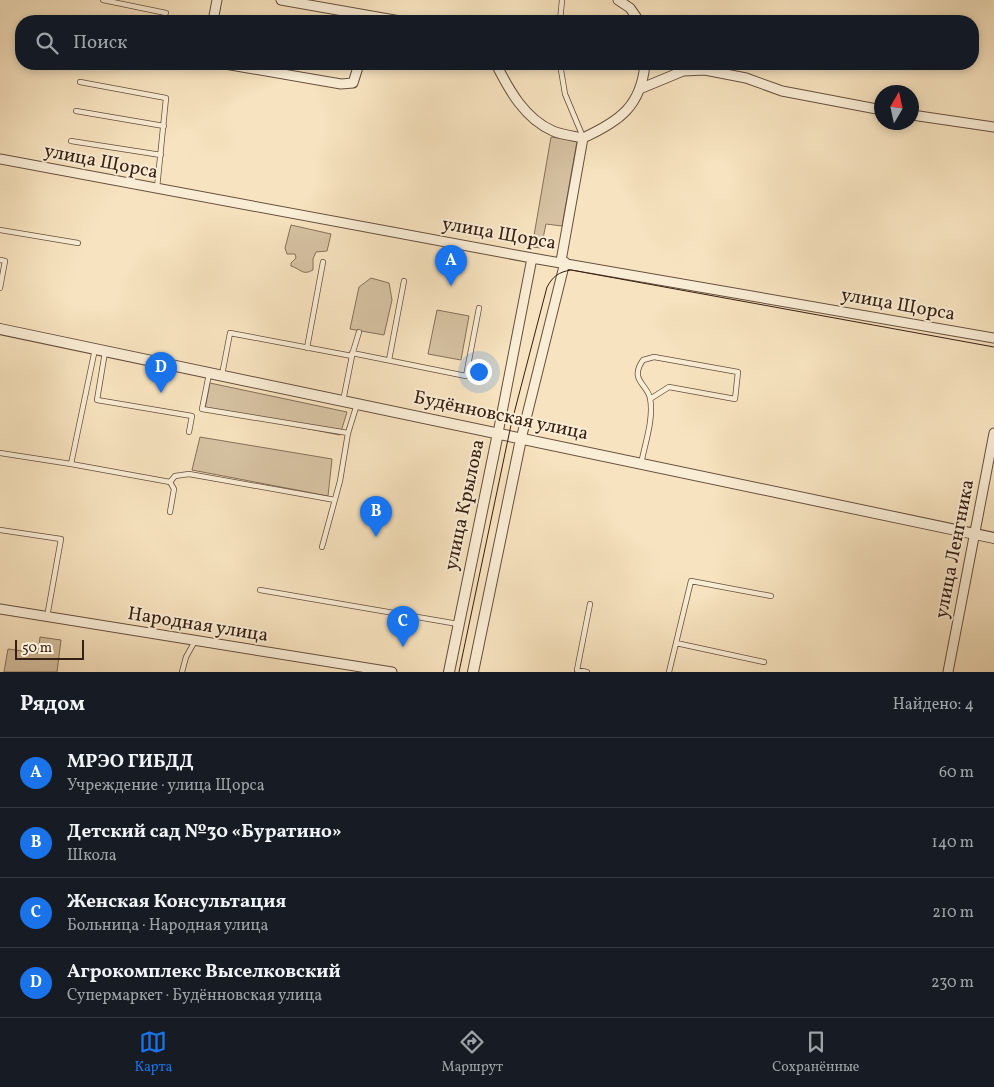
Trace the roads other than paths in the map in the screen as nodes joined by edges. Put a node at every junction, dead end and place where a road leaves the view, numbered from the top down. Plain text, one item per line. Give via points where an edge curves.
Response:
1 (103, 0) edge
2 (217, 0) edge
3 (280, 0) edge
4 (562, 0) edge
5 (618, 0) edge
6 (310, 3) edge
7 (628, 4) edge
8 (166, 13) dead end
9 (214, 15) edge
10 (356, 15) edge
11 (561, 15) edge
12 (635, 15) edge
13 (260, 70) edge
14 (357, 70) edge
15 (499, 70) edge
16 (561, 70) edge
17 (645, 70) edge
18 (683, 71) joint
19 (80, 82) dead end
20 (642, 88) junction
21 (874, 108) edge
22 (76, 111) dead end
23 (919, 116) edge
24 (164, 126) junction
25 (994, 127) edge
26 (584, 138) junction
27 (71, 141) dead end
28 (160, 155) junction
29 (0, 159) edge
30 (156, 189) junction
31 (0, 230) edge
32 (78, 243) dead end
33 (532, 258) junction
34 (0, 260) edge
35 (323, 262) dead end
36 (563, 262) junction
37 (404, 281) dead end
38 (0, 288) edge
39 (479, 308) dead end
40 (0, 329) edge
41 (359, 332) dead end
42 (994, 338) edge
43 (307, 348) junction
44 (100, 350) junction
45 (352, 355) junction
46 (390, 360) junction
47 (209, 373) junction
48 (222, 376) junction
49 (650, 399) junction
50 (342, 401) junction
51 (357, 404) junction
52 (190, 432) dead end
53 (348, 433) junction
54 (498, 433) junction
55 (994, 433) edge
56 (520, 439) junction
57 (0, 453) edge
58 (71, 464) junction
59 (641, 464) junction
60 (170, 482) junction
61 (335, 500) junction
62 (170, 512) dead end
63 (0, 530) edge
64 (975, 534) junction
65 (994, 538) edge
66 (322, 547) dead end
67 (260, 590) dead end
68 (771, 596) dead end
69 (590, 604) dead end
70 (0, 609) edge
71 (47, 617) junction
72 (458, 624) junction
73 (195, 641) junction
74 (676, 643) junction
75 (764, 662) dead end
76 (182, 672) edge
77 (392, 672) edge
78 (449, 672) edge
79 (474, 672) edge
80 (587, 672) edge
81 (669, 672) edge
82 (948, 672) edge

1 - 8 lane
2 - 9 street
3 - 6 street
4 - 11 lane
5 - 7 street
6 - 10 street
7 - 12 street
13 - 14 street via 341,84 353,83
15 - 26 street via 513,95 532,117 555,132
16 - 26 lane via 565,94
17 - 20 street
18 - 20 street
18 - 21 street via 721,72 782,91
19 - 24 lane via 166,98
20 - 26 street via 620,117
22 - 24 lane
23 - 25 street
24 - 28 lane
26 - 36 street
27 - 28 lane
28 - 30 lane
29 - 30 street, улица Щорса
30 - 33 street, улица Щорса
31 - 32 lane
33 - 36 street, улица Щорса
33 - 54 street, улица Крылова
34 - 38 lane via 5,261
35 - 43 lane
36 - 42 street, улица Щорса
36 - 56 street
37 - 46 lane
39 - 46 lane via 466,376
40 - 44 street, Будённовская улица
41 - 45 lane
43 - 45 lane
43 - 48 lane via 230,333
44 - 47 street, Будённовская улица
44 - 52 lane via 97,400 192,416
44 - 58 lane
45 - 46 lane
45 - 50 lane
47 - 48 street, Будённовская улица
47 - 53 lane via 202,408
48 - 50 street, Будённовская улица
49 - 49 lane via 648,390 638,378 641,363 648,358 738,372 735,399 669,386
49 - 59 lane
50 - 51 street, Будённовская улица
51 - 53 lane
51 - 54 street, Будённовская улица
53 - 61 lane
54 - 56 street, Будённовская улица
54 - 72 street, улица Крылова
55 - 64 street, улица Ленгника
56 - 59 street, Будённовская улица
56 - 79 street
57 - 58 lane
58 - 60 lane
59 - 64 street, Будённовская улица
60 - 61 lane via 175,476 189,474
60 - 62 lane via 174,489
61 - 66 lane
63 - 71 lane via 61,538
64 - 65 street, Будённовская улица
64 - 82 street, улица Ленгника
67 - 72 lane
68 - 74 lane via 691,581
69 - 80 lane via 577,670
70 - 71 street, Народная улица
71 - 73 street, Народная улица
72 - 78 street, улица Крылова
73 - 76 lane
73 - 77 street, Народная улица
74 - 75 lane
74 - 81 lane

